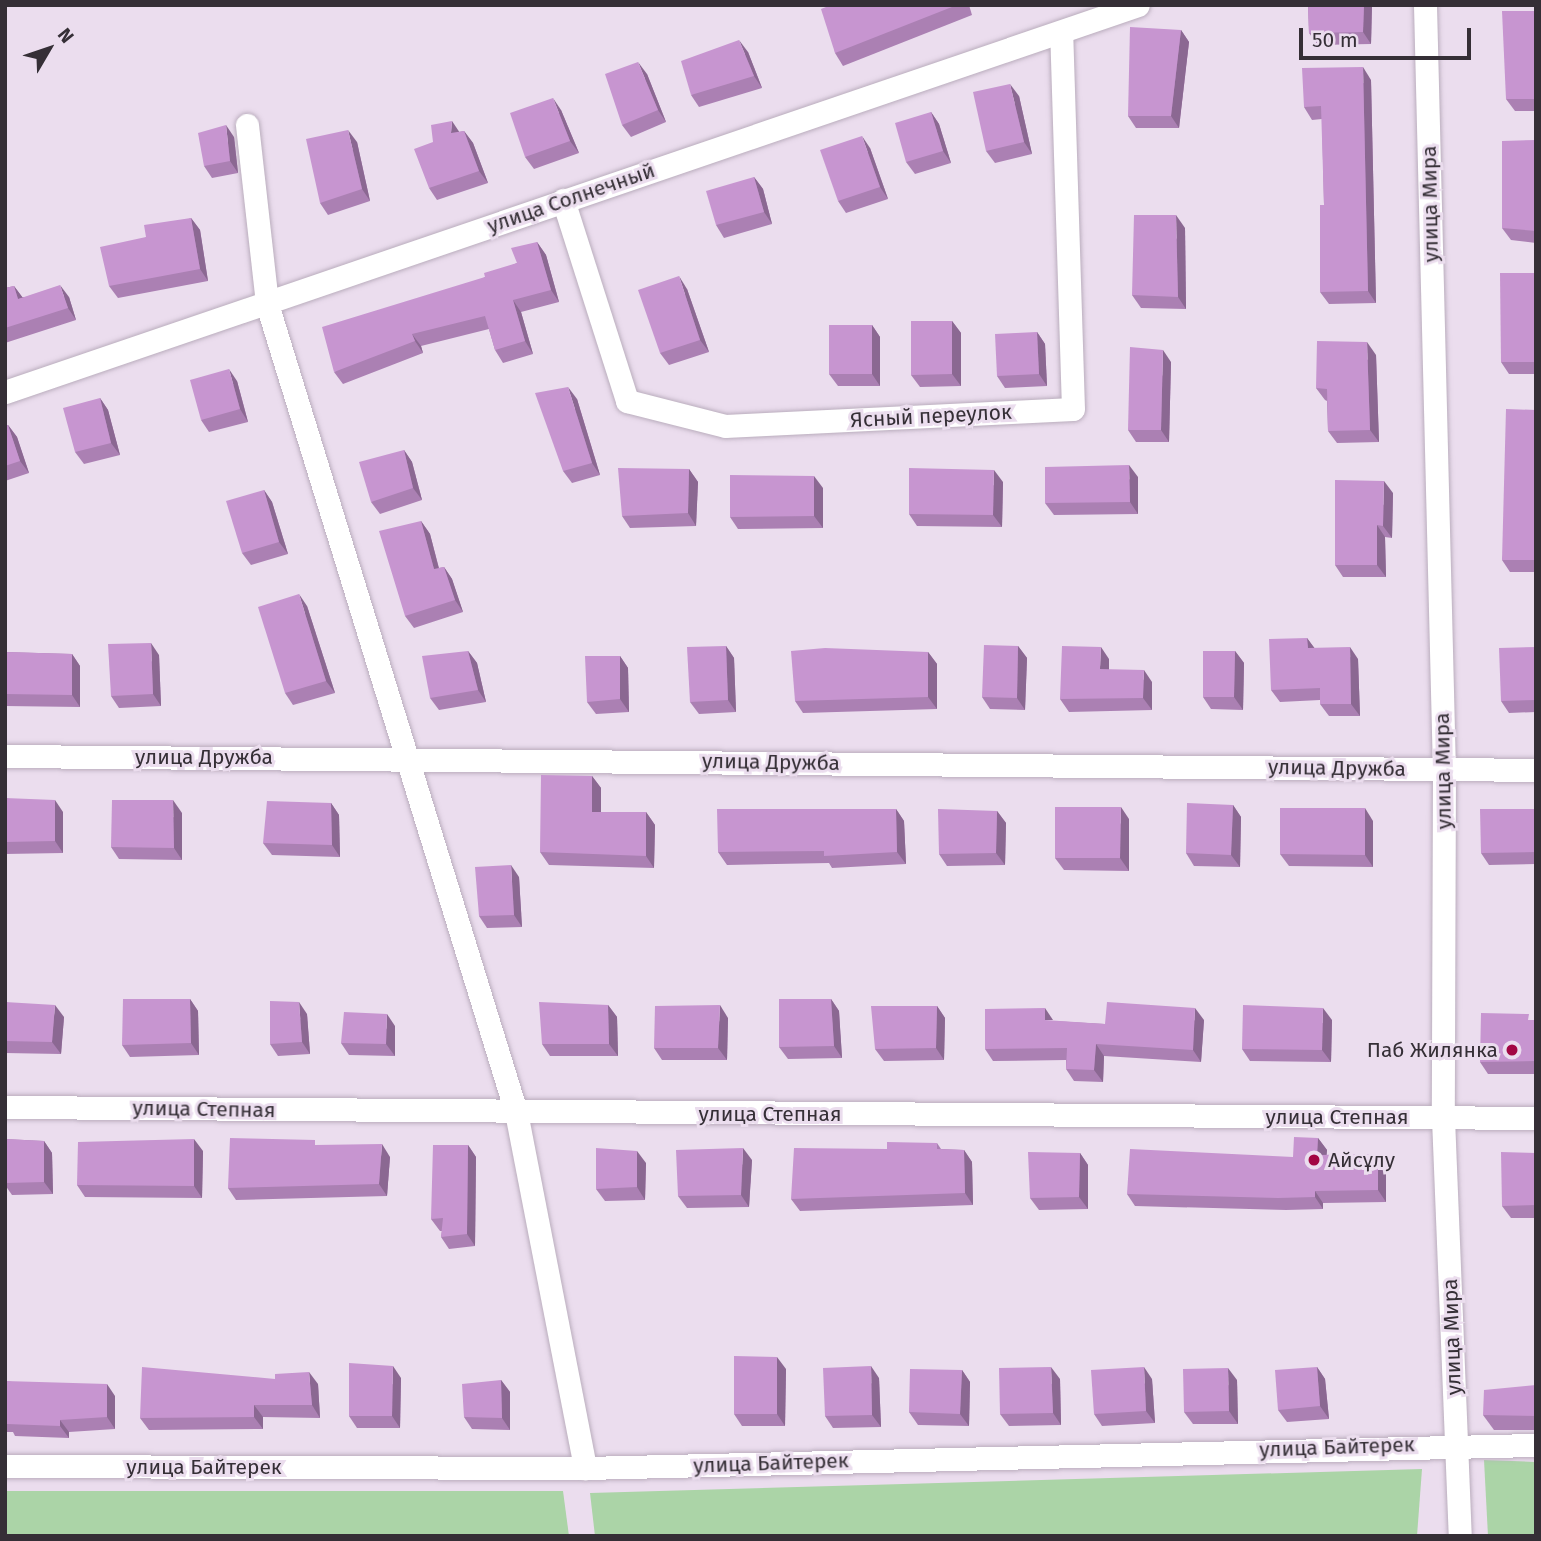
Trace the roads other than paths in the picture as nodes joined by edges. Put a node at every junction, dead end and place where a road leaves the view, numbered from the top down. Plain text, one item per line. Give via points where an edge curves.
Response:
1 (1138, 5) edge
2 (1425, 5) edge
3 (1061, 32) junction
4 (247, 125) dead end
5 (563, 200) junction
6 (267, 304) junction
7 (5, 392) edge
8 (5, 756) edge
9 (404, 758) junction
10 (1444, 769) junction
11 (1536, 769) edge
12 (5, 1107) edge
13 (516, 1112) junction
14 (1443, 1118) junction
15 (1536, 1118) edge
16 (1456, 1444) junction
17 (1536, 1445) edge
18 (5, 1466) edge
19 (585, 1468) junction
20 (1460, 1536) edge

1 - 3 street, улица Солнечный
2 - 10 street, улица Мира
3 - 5 street, улица Солнечный
3 - 5 street, Ясный переулок via 1073,409 725,426 627,401
4 - 6 street
5 - 6 street, улица Солнечный
6 - 7 street, улица Солнечный
6 - 9 street
8 - 9 street, улица Дружба
9 - 10 street, улица Дружба
9 - 13 street
10 - 11 street, улица Дружба
10 - 14 street, улица Мира
12 - 13 street, улица Степная
13 - 14 street, улица Степная
13 - 19 street
14 - 15 street, улица Степная
14 - 16 street, улица Мира
16 - 17 street, улица Байтерек
16 - 19 street, улица Байтерек
16 - 20 street, улица Мира
18 - 19 street, улица Байтерек

